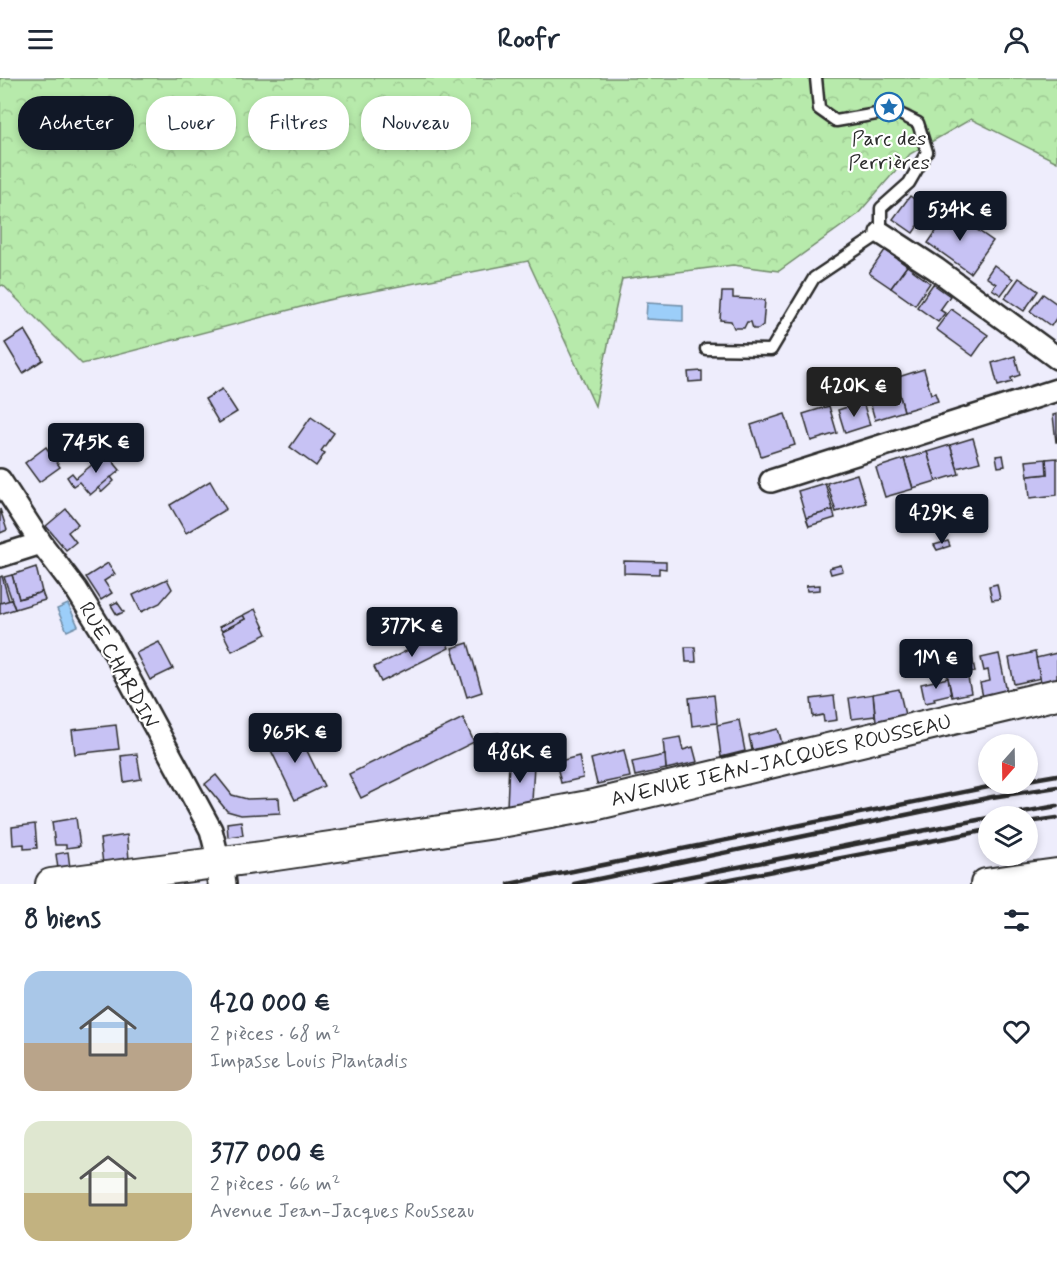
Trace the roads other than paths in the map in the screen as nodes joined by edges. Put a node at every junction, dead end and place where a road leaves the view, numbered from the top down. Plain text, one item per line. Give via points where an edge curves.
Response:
1 (816, 78) edge
2 (881, 233) junction
3 (706, 349) dead end
4 (1057, 358) edge
5 (1057, 390) edge
6 (0, 480) edge
7 (771, 481) dead end
8 (41, 543) junction
9 (0, 556) edge
10 (1057, 694) edge
11 (220, 873) edge
12 (1057, 874) edge
13 (51, 884) edge
14 (986, 884) edge

1 - 2 lane via 819,109 836,121 894,111 918,123 927,152 909,183 881,208
2 - 3 lane via 814,278 771,350
2 - 4 street
5 - 7 street
6 - 8 street, RUE CHARDIN
8 - 9 street
8 - 11 street, RUE CHARDIN via 109,642 211,830
10 - 11 main road, AVENUE JEAN-JACQUES ROUSSEAU via 594,805
11 - 13 main road, AVENUE JEAN-JACQUES ROUSSEAU
12 - 14 main road

